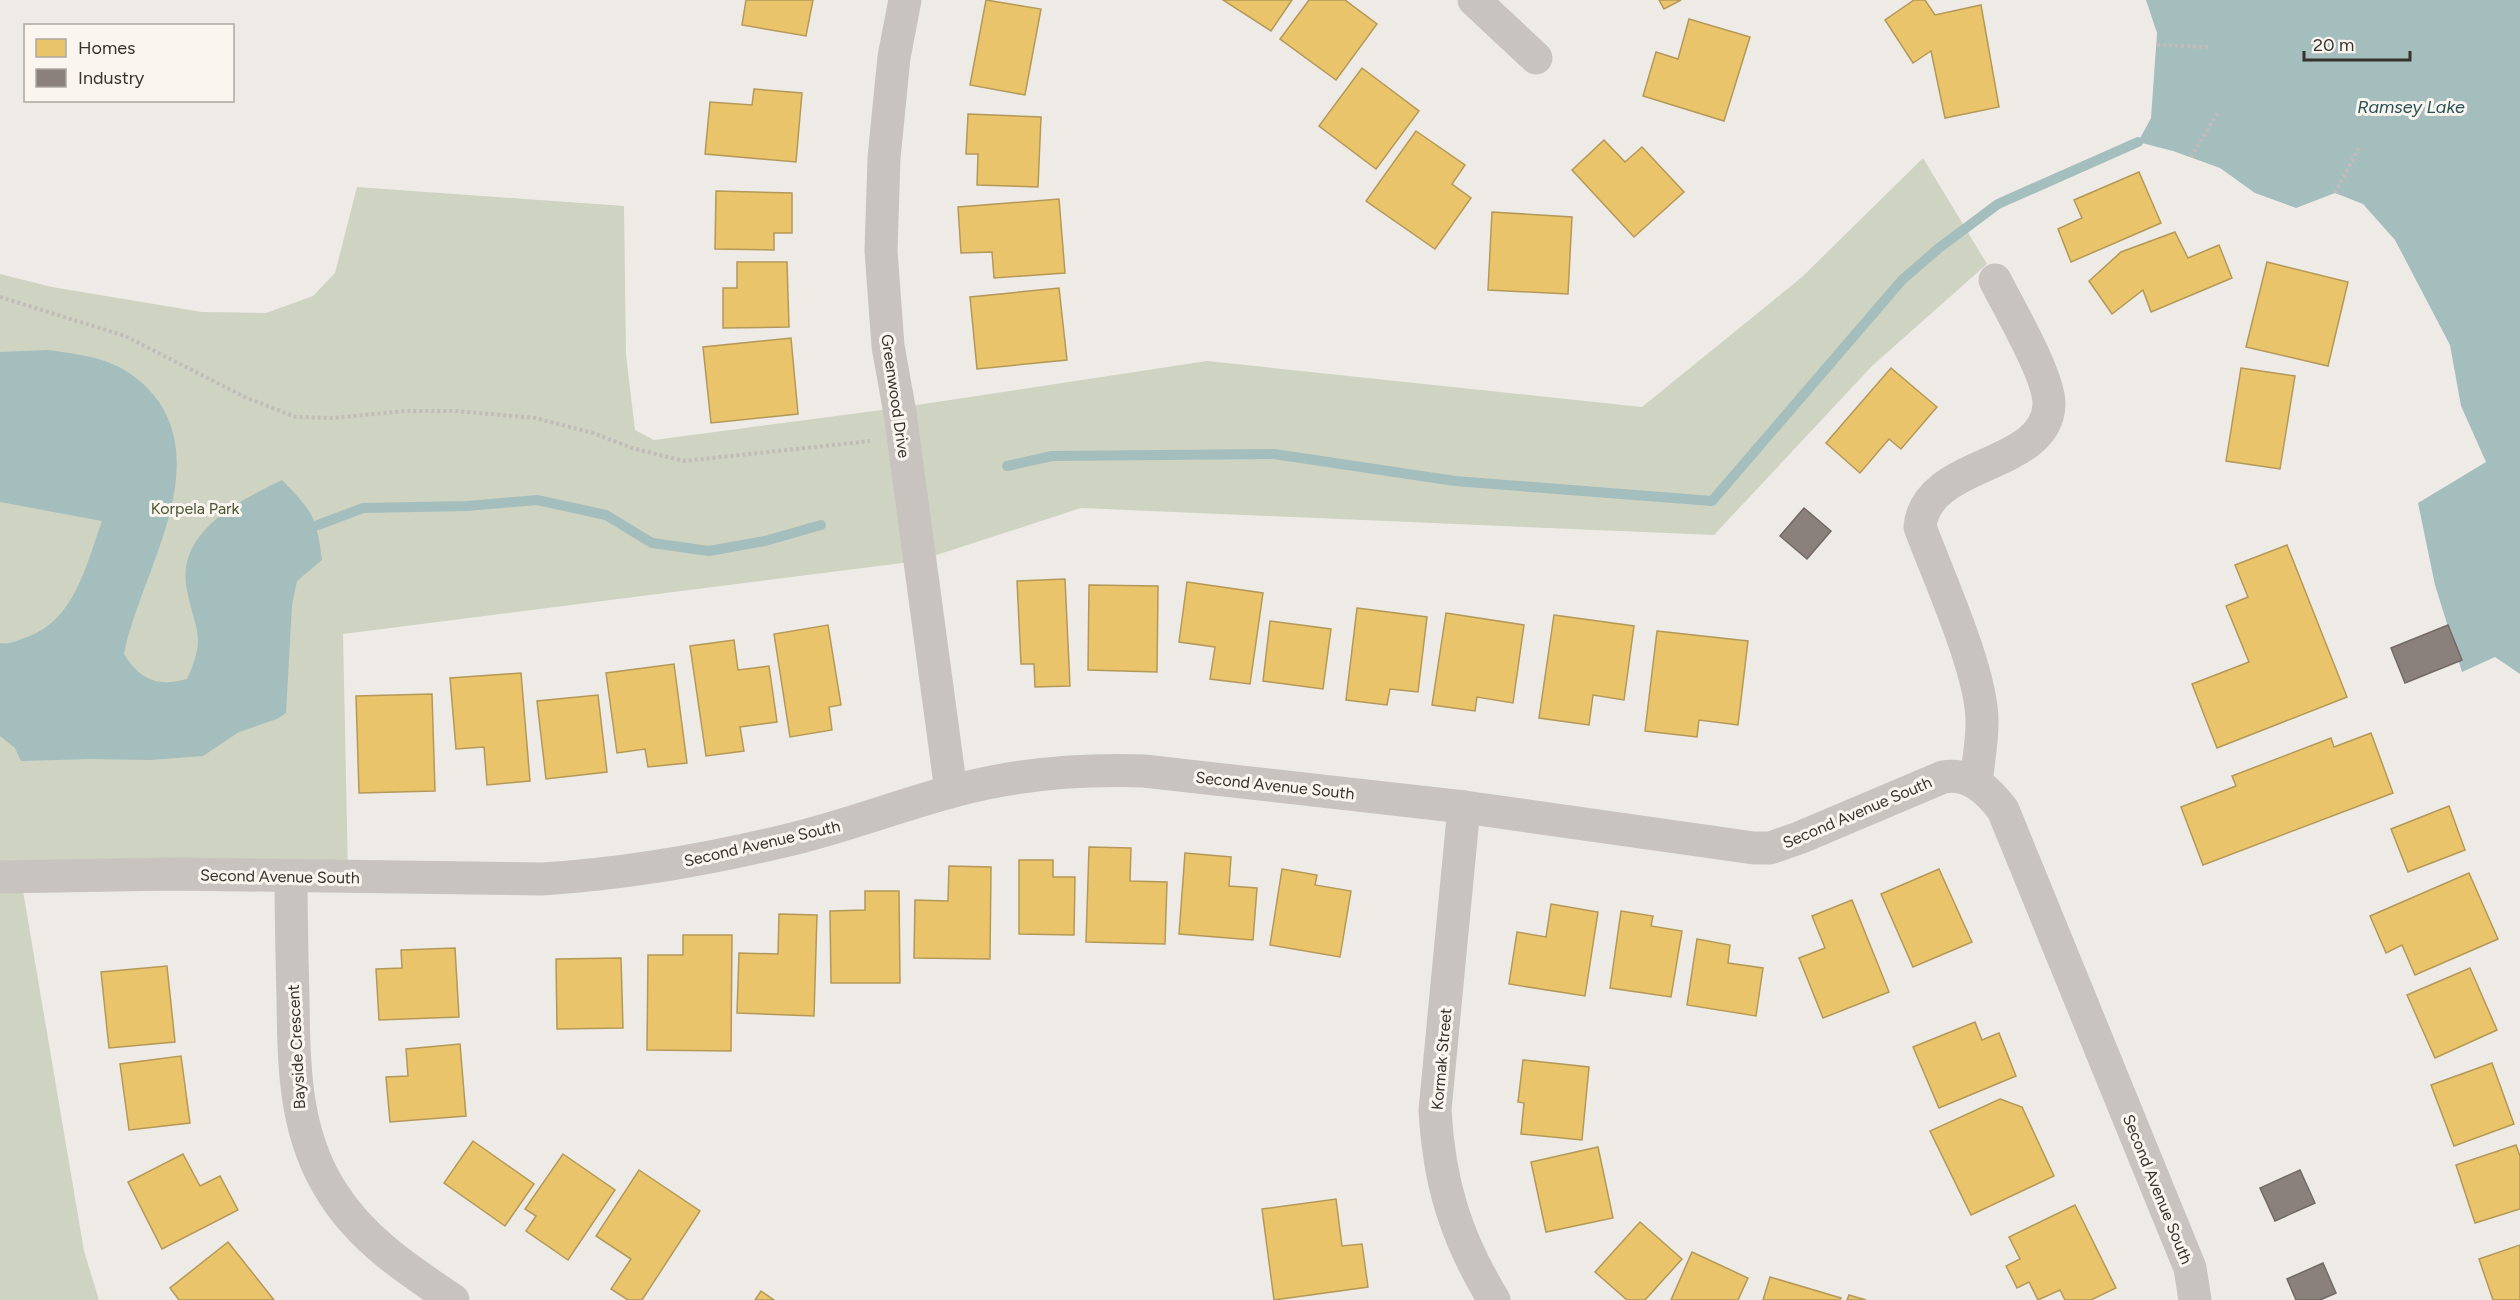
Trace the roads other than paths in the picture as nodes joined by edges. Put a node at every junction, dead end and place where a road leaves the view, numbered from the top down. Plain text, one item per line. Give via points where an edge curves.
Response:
1 (905, 0) edge
2 (1474, 0) edge
3 (1536, 58) dead end
4 (1995, 280) dead end
5 (1976, 783) junction
6 (951, 791) junction
7 (1464, 807) junction
8 (291, 876) junction
9 (0, 877) edge
10 (453, 1300) edge
11 (1494, 1300) edge
12 (2195, 1300) edge

1 - 6 street, Greenwood Drive via 894,57 884,158 881,251 888,346
2 - 3 street
4 - 5 street via 2044,381 2049,405 2045,420 2019,448 1933,495 1921,510 1920,527 1978,695 1982,722
5 - 7 street, Second Avenue South via 1956,774 1942,777 1770,848
5 - 12 street, Second Avenue South via 2003,810 2190,1268
6 - 7 street, Second Avenue South via 1062,771 1134,771
6 - 8 street, Second Avenue South via 784,841 594,876
7 - 11 street, Kormak Street via 1436,1110 1437,1149 1444,1190 1459,1234
8 - 9 street, Second Avenue South
8 - 10 street, Bayside Crescent via 295,1076 300,1118 312,1152 332,1192 355,1222 386,1254

